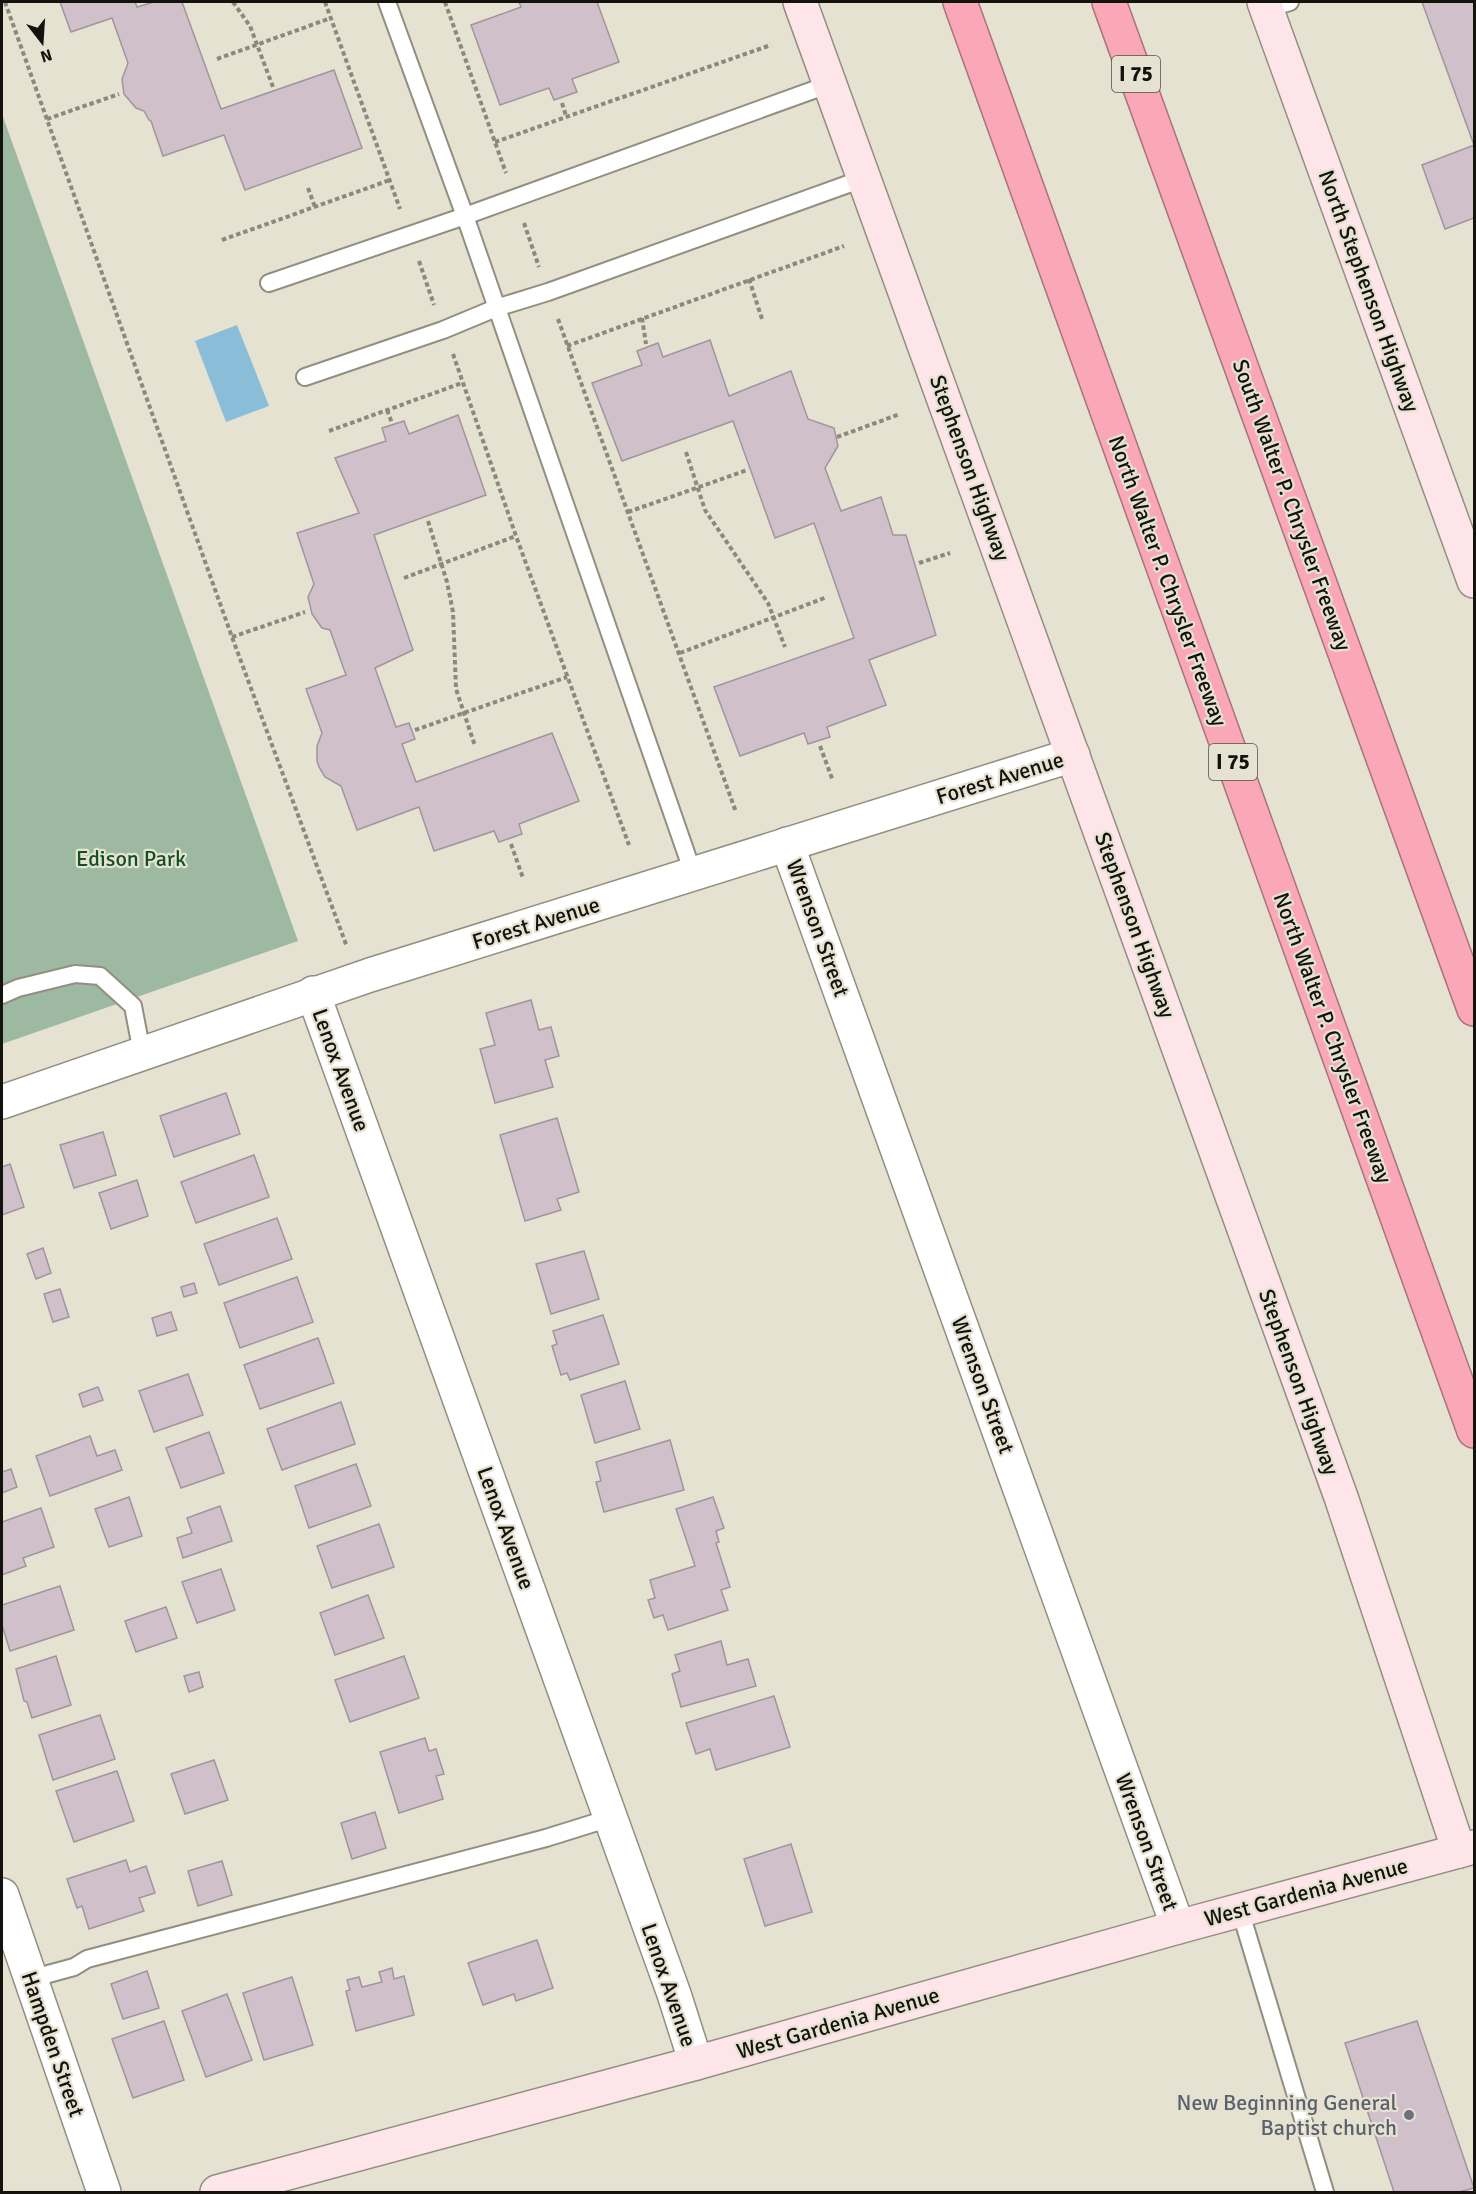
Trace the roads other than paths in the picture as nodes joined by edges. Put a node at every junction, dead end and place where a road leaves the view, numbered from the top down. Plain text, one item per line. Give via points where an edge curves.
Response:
1 (387, 2) edge
2 (801, 2) edge
3 (943, 2) edge
4 (960, 2) edge
5 (1109, 2) edge
6 (1273, 4) edge
7 (830, 84) junction
8 (992, 93) junction
9 (865, 178) junction
10 (465, 216) junction
11 (269, 283) dead end
12 (496, 308) junction
13 (304, 377) dead end
14 (1474, 581) edge
15 (1073, 755) junction
16 (787, 844) junction
17 (693, 873) junction
18 (313, 993) junction
19 (2, 995) edge
20 (1474, 1009) edge
21 (142, 1053) junction
22 (2, 1102) edge
23 (1474, 1431) edge
24 (610, 1818) junction
25 (1467, 1849) edge
26 (2, 1895) edge
27 (1240, 1910) junction
28 (1178, 1927) junction
29 (30, 1979) junction
30 (696, 2063) junction
31 (225, 2191) edge
32 (104, 2193) edge
33 (1325, 2193) edge

1 - 10 lane
2 - 7 main road, Stephenson Highway
3 - 8 highway
4 - 8 highway, North Walter P. Chrysler Freeway / I 75
5 - 20 highway, South Walter P. Chrysler Freeway / I 75
6 - 14 main road, North Stephenson Highway
7 - 9 main road, Stephenson Highway
7 - 10 lane
8 - 23 highway, North Walter P. Chrysler Freeway / I 75
9 - 12 lane
9 - 15 main road, Stephenson Highway
10 - 11 lane
10 - 12 lane
12 - 13 lane
12 - 17 lane
15 - 16 street, Forest Avenue
15 - 25 main road, Stephenson Highway
16 - 17 street, Forest Avenue
16 - 28 street, Wrenson Street
17 - 18 street, Forest Avenue
18 - 21 street, Forest Avenue
18 - 24 street, Lenox Avenue
19 - 21 lane via 75,974 100,976 133,1006
21 - 22 street, Forest Avenue
24 - 29 lane via 87,1959 74,1967
24 - 30 street, Lenox Avenue
25 - 27 main road, West Gardenia Avenue
26 - 29 street, Hampden Street
27 - 28 main road, West Gardenia Avenue
27 - 33 lane
28 - 30 main road, West Gardenia Avenue
29 - 32 street, Hampden Street
30 - 31 main road, West Gardenia Avenue

